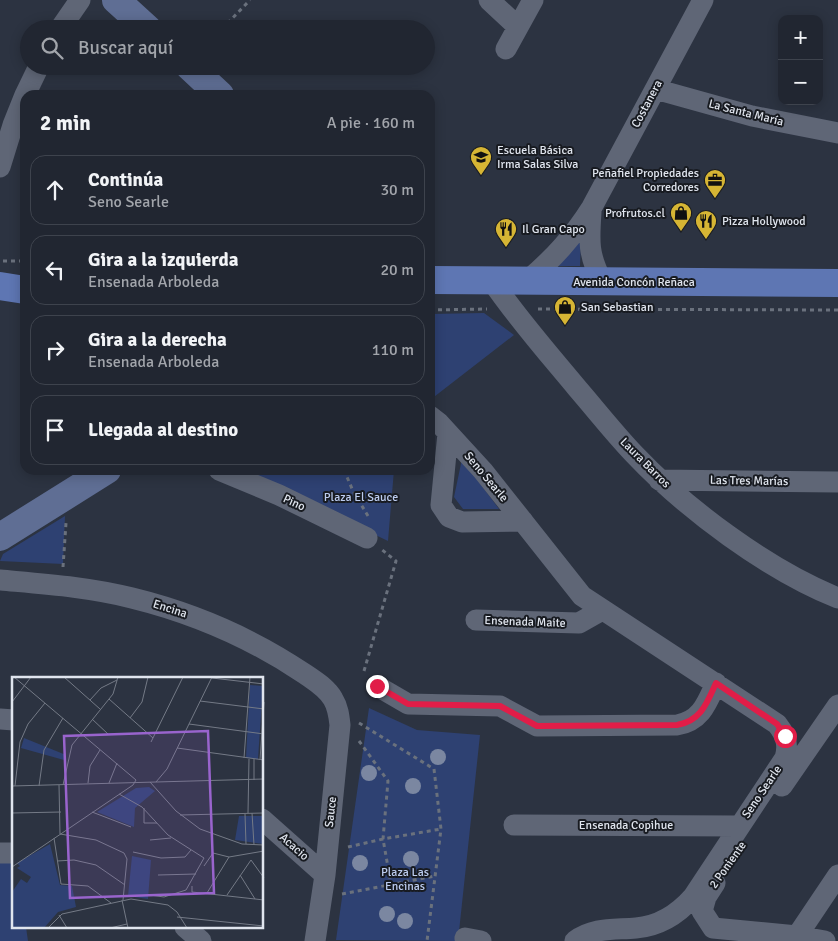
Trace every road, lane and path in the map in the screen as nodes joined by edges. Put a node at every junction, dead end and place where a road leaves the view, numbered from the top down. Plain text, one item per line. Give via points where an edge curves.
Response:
1 (80, 0) edge
2 (116, 0) edge
3 (250, 0) edge
4 (489, 0) edge
5 (532, 0) edge
6 (703, 0) edge
7 (66, 20) edge
8 (138, 20) edge
9 (231, 20) edge
10 (518, 27) junction
11 (506, 49) dead end
12 (35, 75) edge
13 (655, 89) junction
14 (27, 90) edge
15 (20, 108) edge
16 (838, 133) edge
17 (0, 167) edge
18 (592, 207) junction
19 (0, 261) edge
20 (20, 261) edge
21 (20, 280) edge
22 (0, 281) edge
23 (435, 281) edge
24 (527, 281) junction
25 (602, 281) junction
26 (838, 283) edge
27 (0, 286) edge
28 (20, 289) edge
29 (503, 296) junction
30 (435, 298) edge
31 (838, 299) edge
32 (435, 309) edge
33 (838, 310) edge
34 (435, 421) edge
35 (448, 433) junction
36 (99, 475) edge
37 (231, 475) edge
38 (346, 475) edge
39 (659, 480) junction
40 (838, 482) edge
41 (68, 495) junction
42 (523, 521) junction
43 (0, 538) edge
44 (367, 538) junction
45 (0, 580) edge
46 (62, 586) junction
47 (838, 598) edge
48 (602, 610) junction
49 (476, 620) dead end
50 (369, 683) joint
51 (716, 683) junction
52 (323, 687) joint
53 (838, 705) edge
54 (338, 711) junction
55 (264, 822) edge
56 (514, 825) dead end
57 (739, 826) junction
58 (441, 830) junction
59 (382, 839) junction
60 (328, 852) junction
61 (325, 875) junction
62 (838, 875) edge
63 (435, 876) junction
64 (391, 884) junction
65 (322, 898) junction
66 (186, 928) edge
67 (797, 936) junction
68 (201, 941) edge
69 (315, 941) edge
70 (427, 941) edge
71 (575, 941) edge
72 (825, 941) edge

1 - 7 street
2 - 8 street
3 - 9 path
4 - 10 street
5 - 10 street
6 - 13 street, Costanera
10 - 11 street
12 - 14 street
13 - 16 street, La Santa María via 752,116
13 - 18 street, Costanera
15 - 17 street
18 - 24 street, Costanera via 560,251
18 - 25 street, Costanera via 589,240 595,268
19 - 20 path
21 - 22 main road
23 - 29 main road, Avenida Concón Reñaca
24 - 25 main road, Avenida Concón Reñaca
24 - 29 main road, Avenida Concón Reñaca
25 - 26 main road, Avenida Concón Reñaca
27 - 28 main road
29 - 30 main road, Avenida Concón Reñaca
29 - 31 main road, Avenida Concón Reñaca
29 - 32 path
29 - 33 path
29 - 39 street, Laura Barros via 557,364
34 - 35 street, Seno Searle
35 - 42 street, Seno Searle
35 - 42 street, Seno Searle via 441,505 449,517 462,522
36 - 41 street
37 - 44 street, Pino
38 - 44 path via 371,520
39 - 40 street, Las Tres Marías
39 - 47 street, Laura Barros via 721,530 768,562
41 - 43 street
41 - 46 path
42 - 48 street, Seno Searle via 582,596
44 - 50 path via 396,561
45 - 46 street, Encina
46 - 52 street, Encina via 131,598 198,619 262,648
48 - 49 street, Ensenada Maite via 578,623
48 - 51 street, Seno Searle
50 - 51 street via 408,704 500,706 537,726 685,724 699,715
51 - 57 street, Seno Searle via 777,724 787,743 785,758
52 - 54 street, Sauce via 333,698
53 - 67 street, 2 Poniente via 706,897 702,911 713,928
54 - 58 path via 434,769
54 - 59 path via 388,781
54 - 60 street, Sauce via 340,725
55 - 61 street, Acacio
56 - 57 street, Ensenada Copihue
57 - 71 street, Seno Searle via 693,896 674,915 650,926 598,930
58 - 59 path
58 - 63 path
59 - 60 path
59 - 64 path
60 - 61 street, Sauce
61 - 65 street, Sauce
62 - 67 street
63 - 64 path
63 - 70 path
64 - 65 path
65 - 69 street, Sauce
66 - 68 street
67 - 72 street

